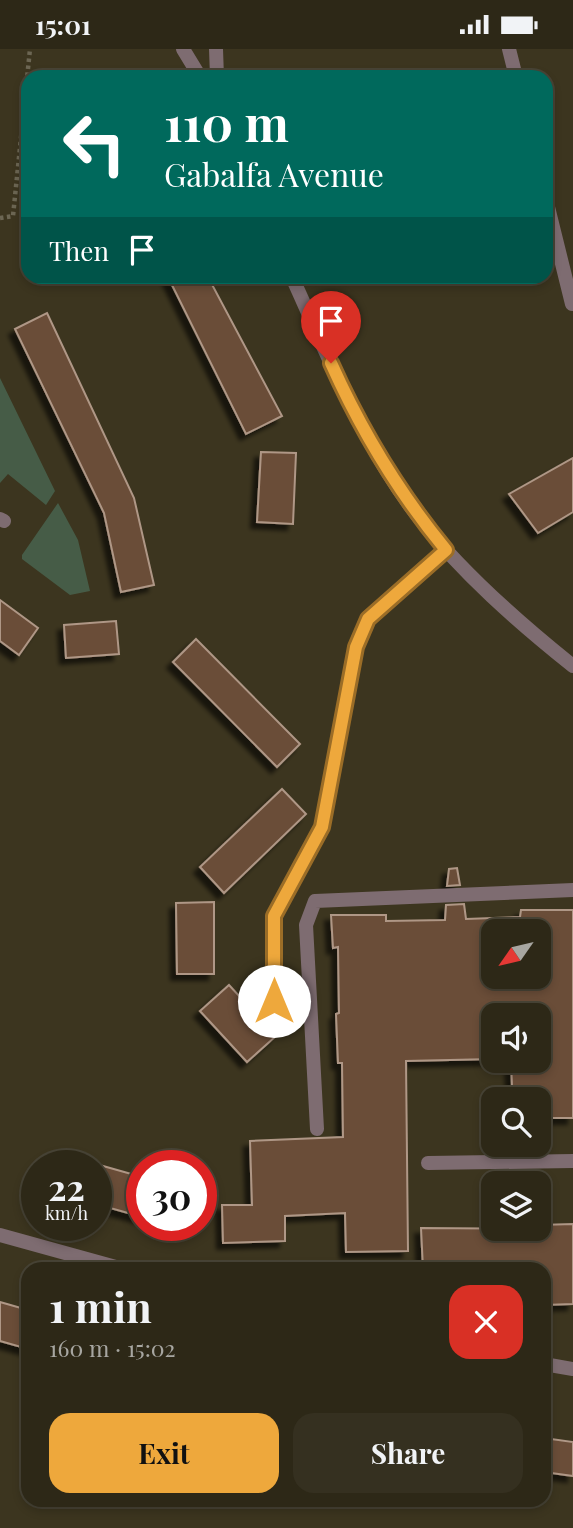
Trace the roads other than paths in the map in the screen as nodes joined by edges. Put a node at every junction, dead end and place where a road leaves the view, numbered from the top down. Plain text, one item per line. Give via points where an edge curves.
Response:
1 (183, 49) edge
2 (216, 49) edge
3 (509, 49) edge
4 (196, 70) edge
5 (217, 70) edge
6 (514, 70) edge
7 (553, 227) edge
8 (295, 284) edge
9 (572, 304) edge
10 (446, 550) junction
11 (573, 666) edge
12 (573, 890) edge
13 (274, 1001) dead end
14 (317, 1129) dead end
15 (573, 1161) edge
16 (428, 1163) dead end
17 (0, 1235) edge
18 (98, 1262) edge
19 (551, 1365) edge
20 (573, 1369) edge

1 - 4 street
2 - 5 street
3 - 6 street
7 - 9 street
8 - 10 street via 380,459
10 - 11 street
10 - 13 street via 368,619 356,647 322,827 274,916
12 - 14 street via 315,901 306,925
15 - 16 street
17 - 18 street
19 - 20 street

